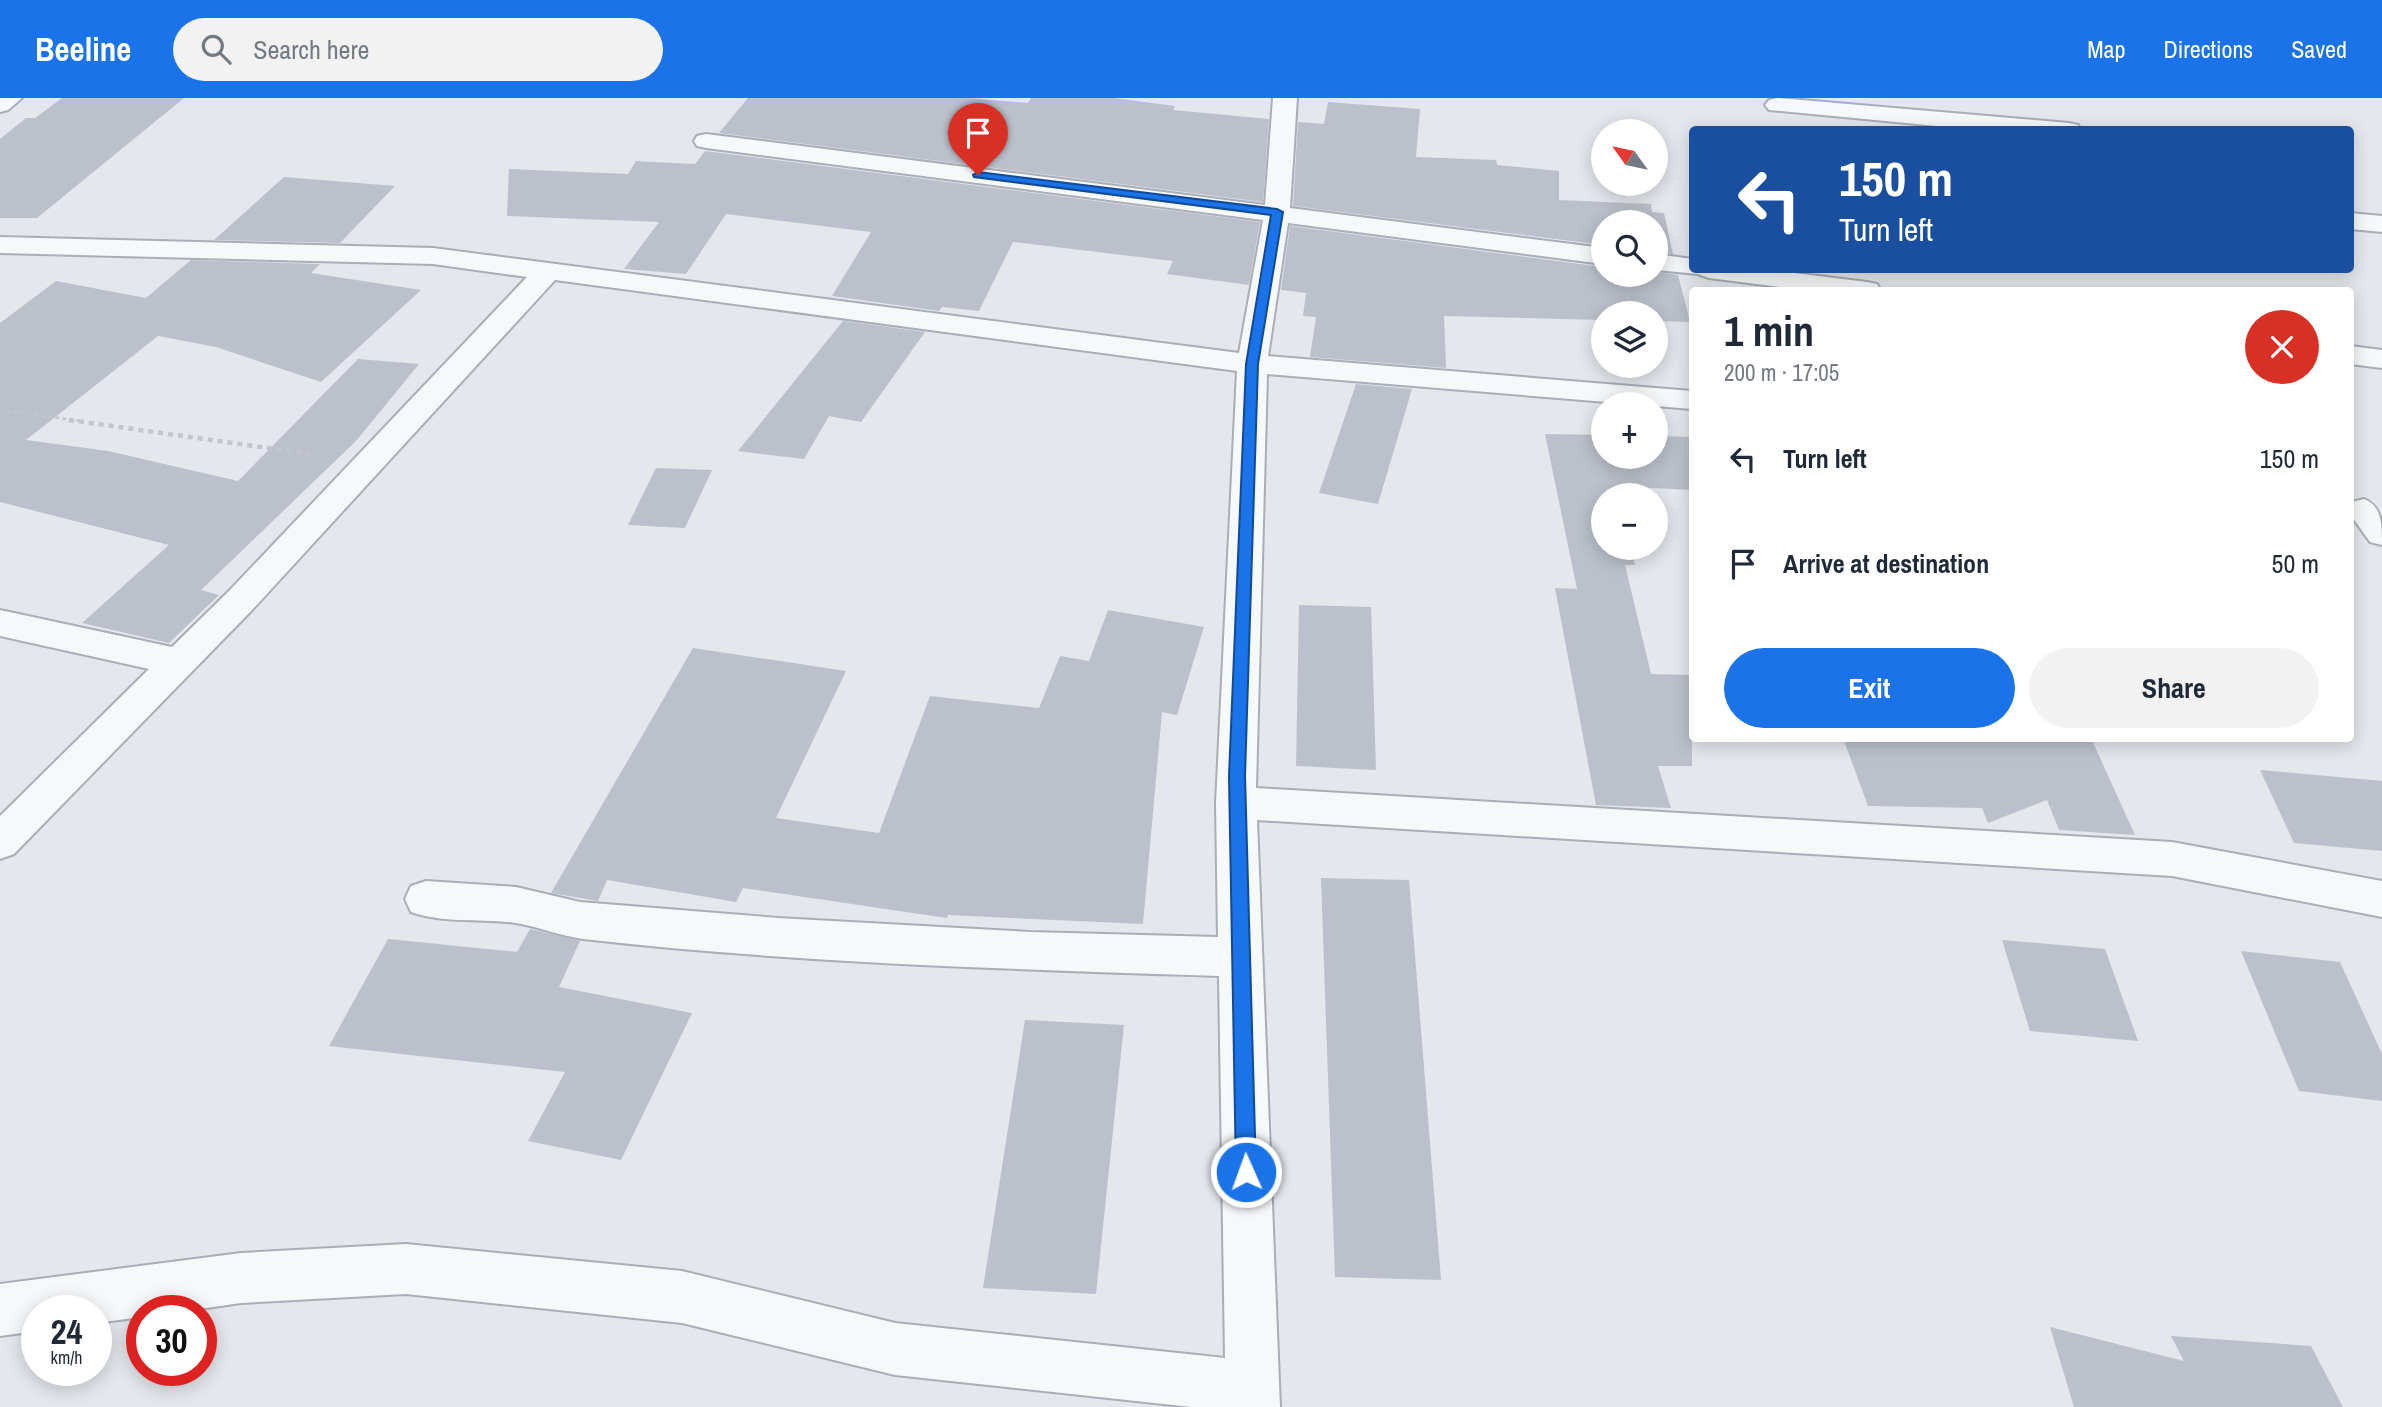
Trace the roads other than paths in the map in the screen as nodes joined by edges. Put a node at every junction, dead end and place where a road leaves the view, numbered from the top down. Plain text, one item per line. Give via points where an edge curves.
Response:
1 (10, 98) edge
2 (1285, 98) edge
3 (1775, 102) edge
4 (0, 105) edge
5 (1788, 126) edge
6 (2027, 126) edge
7 (706, 141) dead end
8 (1277, 212) junction
9 (2354, 221) edge
10 (2382, 224) edge
11 (0, 245) edge
12 (1591, 254) edge
13 (1668, 264) edge
14 (1689, 267) edge
15 (549, 270) junction
16 (1733, 273) edge
17 (1843, 287) edge
18 (2354, 356) edge
19 (2382, 359) edge
20 (1252, 364) junction
21 (1689, 400) edge
22 (0, 623) edge
23 (179, 662) junction
24 (1236, 803) junction
25 (0, 842) edge
26 (426, 899) dead end
27 (2382, 900) edge
28 (1240, 957) junction
29 (0, 1310) edge
30 (1253, 1397) edge

1 - 4 street
2 - 8 street
3 - 5 street
3 - 6 street
7 - 8 street
8 - 12 street
8 - 20 street
9 - 10 street
11 - 15 street via 433,256
13 - 14 street
15 - 20 street
15 - 23 street
16 - 17 street
18 - 19 street
20 - 21 street
20 - 24 street
22 - 23 street
23 - 25 street
24 - 27 street via 2172,859
24 - 28 street
26 - 28 street via 516,905 580,920 778,937
28 - 30 street
29 - 30 street via 241,1278 406,1269 682,1297 895,1349

